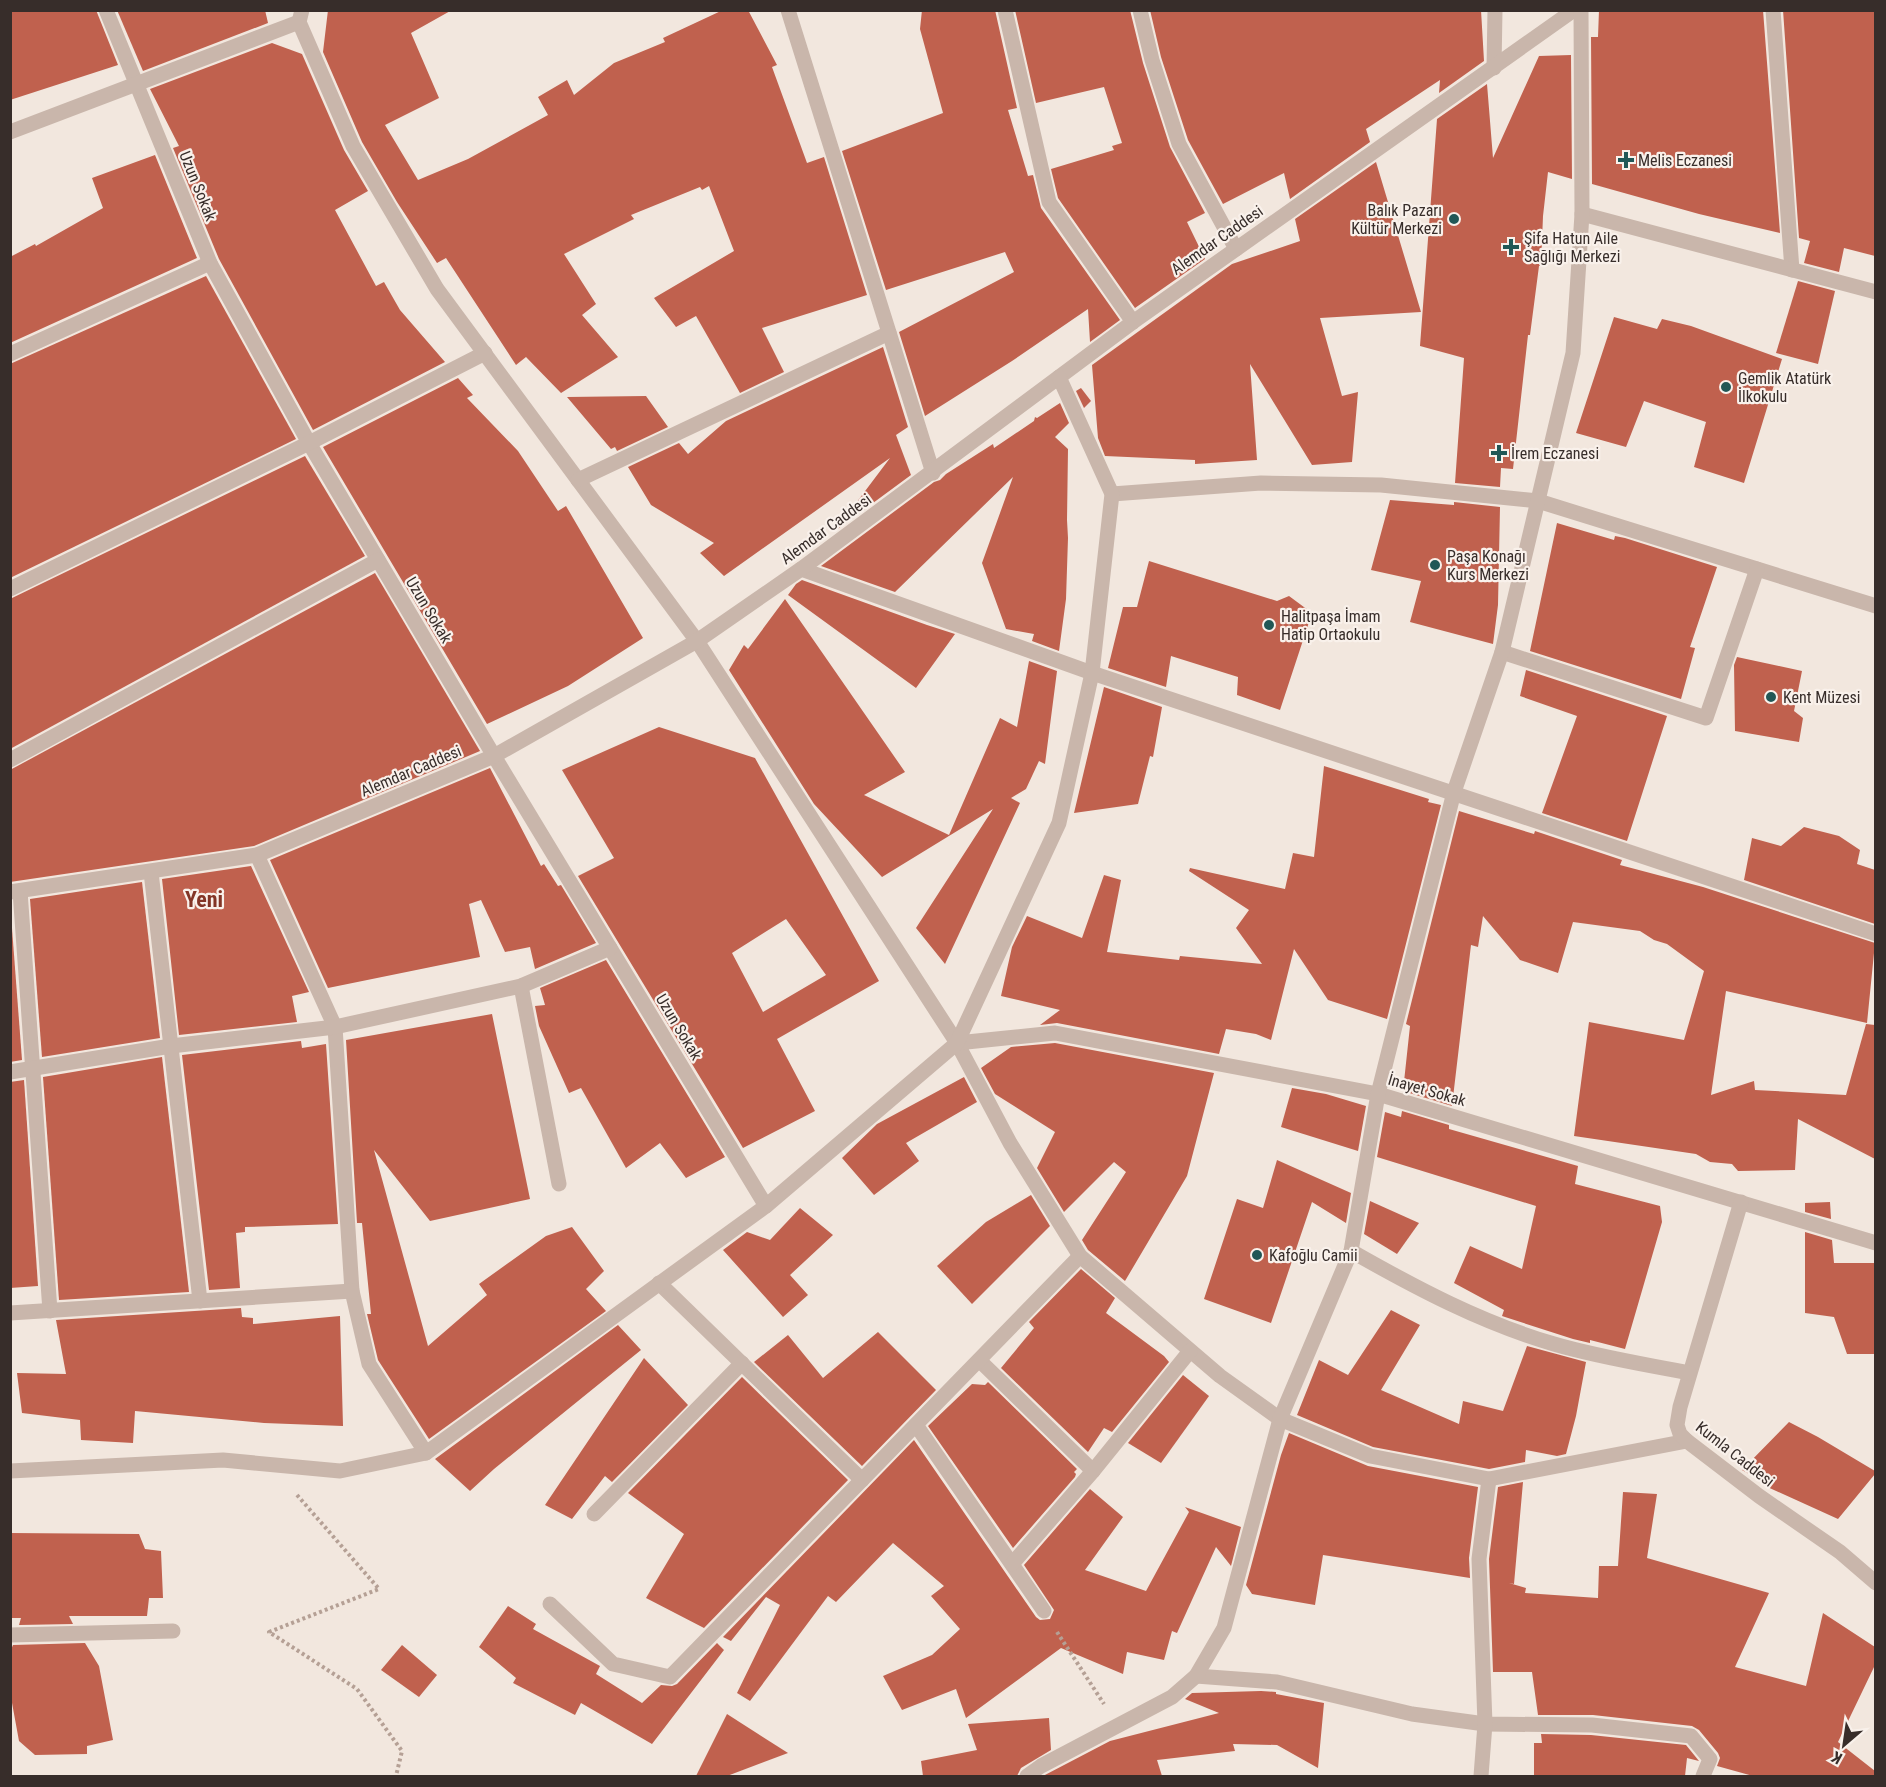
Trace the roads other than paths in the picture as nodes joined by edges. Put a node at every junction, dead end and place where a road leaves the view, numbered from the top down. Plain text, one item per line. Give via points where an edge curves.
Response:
1 (106, 10) edge
2 (788, 10) edge
3 (1005, 10) edge
4 (1140, 10) edge
5 (1496, 10) edge
6 (1574, 10) edge
7 (1581, 10) edge
8 (1773, 10) edge
9 (300, 16) edge
10 (1494, 68) junction
11 (136, 83) junction
12 (10, 132) edge
13 (1581, 214) junction
14 (1236, 249) junction
15 (210, 262) junction
16 (1792, 270) junction
17 (1875, 292) edge
18 (1132, 322) junction
19 (889, 333) junction
20 (484, 353) junction
21 (10, 354) edge
22 (1059, 378) junction
23 (309, 443) junction
24 (933, 473) junction
25 (578, 480) junction
26 (1112, 494) junction
27 (1538, 501) junction
28 (378, 560) junction
29 (801, 569) junction
30 (1757, 569) junction
31 (10, 589) edge
32 (1875, 606) edge
33 (697, 642) junction
34 (1502, 652) junction
35 (1092, 673) junction
36 (494, 756) junction
37 (10, 760) edge
38 (1454, 792) junction
39 (257, 855) junction
40 (151, 872) junction
41 (16, 892) edge
42 (1875, 934) edge
43 (610, 948) junction
44 (521, 986) junction
45 (335, 1027) junction
46 (957, 1043) junction
47 (171, 1046) junction
48 (33, 1069) junction
49 (10, 1072) edge
50 (1378, 1094) junction
51 (559, 1184) dead end
52 (1740, 1202) junction
53 (766, 1206) junction
54 (1875, 1243) edge
55 (1351, 1251) junction
56 (1080, 1256) junction
57 (659, 1283) junction
58 (352, 1291) junction
59 (200, 1301) junction
60 (50, 1311) junction
61 (10, 1313) edge
62 (1190, 1351) junction
63 (980, 1361) junction
64 (742, 1363) junction
65 (1689, 1373) junction
66 (1280, 1419) junction
67 (916, 1425) junction
68 (1687, 1441) junction
69 (426, 1454) junction
70 (10, 1471) edge
71 (1093, 1471) junction
72 (1490, 1479) junction
73 (862, 1480) junction
74 (594, 1514) dead end
75 (1012, 1564) junction
76 (1875, 1583) edge
77 (550, 1604) dead end
78 (1044, 1611) road end
79 (173, 1631) dead end
80 (10, 1635) edge
81 (1196, 1676) junction
82 (1485, 1724) junction
83 (1027, 1776) edge
84 (1481, 1776) edge
85 (1703, 1776) edge

1 - 11 street, Uzun Sokak
2 - 19 street
3 - 18 street via 1049,202
4 - 14 street via 1179,144
5 - 10 street
6 - 10 street, Alemdar Caddesi
7 - 13 street
8 - 16 street
9 - 11 street
9 - 20 street via 353,146 437,289
10 - 14 street, Alemdar Caddesi
11 - 12 street
11 - 15 street, Uzun Sokak
13 - 16 street
13 - 27 street via 1573,353
14 - 18 street, Alemdar Caddesi
15 - 21 street
15 - 23 street, Uzun Sokak
16 - 17 street
18 - 22 street, Alemdar Caddesi
19 - 24 street
19 - 25 street
20 - 23 street
20 - 25 street
22 - 24 street, Alemdar Caddesi
22 - 26 street
23 - 28 street, Uzun Sokak
23 - 31 street
24 - 29 street, Alemdar Caddesi
25 - 33 street
26 - 27 street via 1261,483 1381,485
26 - 35 street
27 - 30 street
27 - 34 street
28 - 36 street, Uzun Sokak
28 - 37 street
29 - 33 street, Alemdar Caddesi
29 - 35 street
30 - 32 street
30 - 34 street via 1706,718
33 - 36 street, Alemdar Caddesi
33 - 46 street
34 - 38 street
35 - 38 street
35 - 46 street via 1059,823
36 - 39 street, Alemdar Caddesi
36 - 43 street, Uzun Sokak
38 - 42 street
38 - 50 street
39 - 40 street, Alemdar Caddesi
39 - 45 street
40 - 41 street, Alemdar Caddesi
40 - 47 street
41 - 48 street
43 - 44 street
43 - 53 street, Uzun Sokak
44 - 45 street
44 - 51 street
45 - 47 street
45 - 58 street
46 - 50 street, İnayet Sokak via 1055,1033
46 - 53 street
46 - 56 street via 1010,1143
47 - 48 street
47 - 59 street
48 - 49 street
48 - 60 street
50 - 52 street, İnayet Sokak
50 - 55 street
52 - 54 street, İnayet Sokak
52 - 65 street, Kumla Caddesi
53 - 57 street
55 - 65 street via 1416,1288 1484,1319 1555,1344
55 - 66 street
56 - 62 street
56 - 63 street
57 - 64 street
57 - 69 street
58 - 59 street
58 - 69 street via 369,1365
59 - 60 street
60 - 61 street
62 - 66 street
62 - 71 street
63 - 67 street
63 - 71 street
64 - 73 street
64 - 74 street
65 - 68 street, Kumla Caddesi via 1677,1425
66 - 72 street via 1370,1456
66 - 81 street via 1224,1628
67 - 73 street
67 - 75 street
68 - 72 street
68 - 76 street, Kumla Caddesi via 1840,1552
69 - 70 street via 340,1471 223,1460
71 - 75 street
72 - 82 street via 1479,1559
73 - 77 street via 670,1677 614,1664
75 - 78 street
79 - 80 street
81 - 82 street via 1277,1683 1413,1714
81 - 83 street via 1172,1697
82 - 84 street
82 - 85 street via 1592,1725 1691,1736 1710,1759

